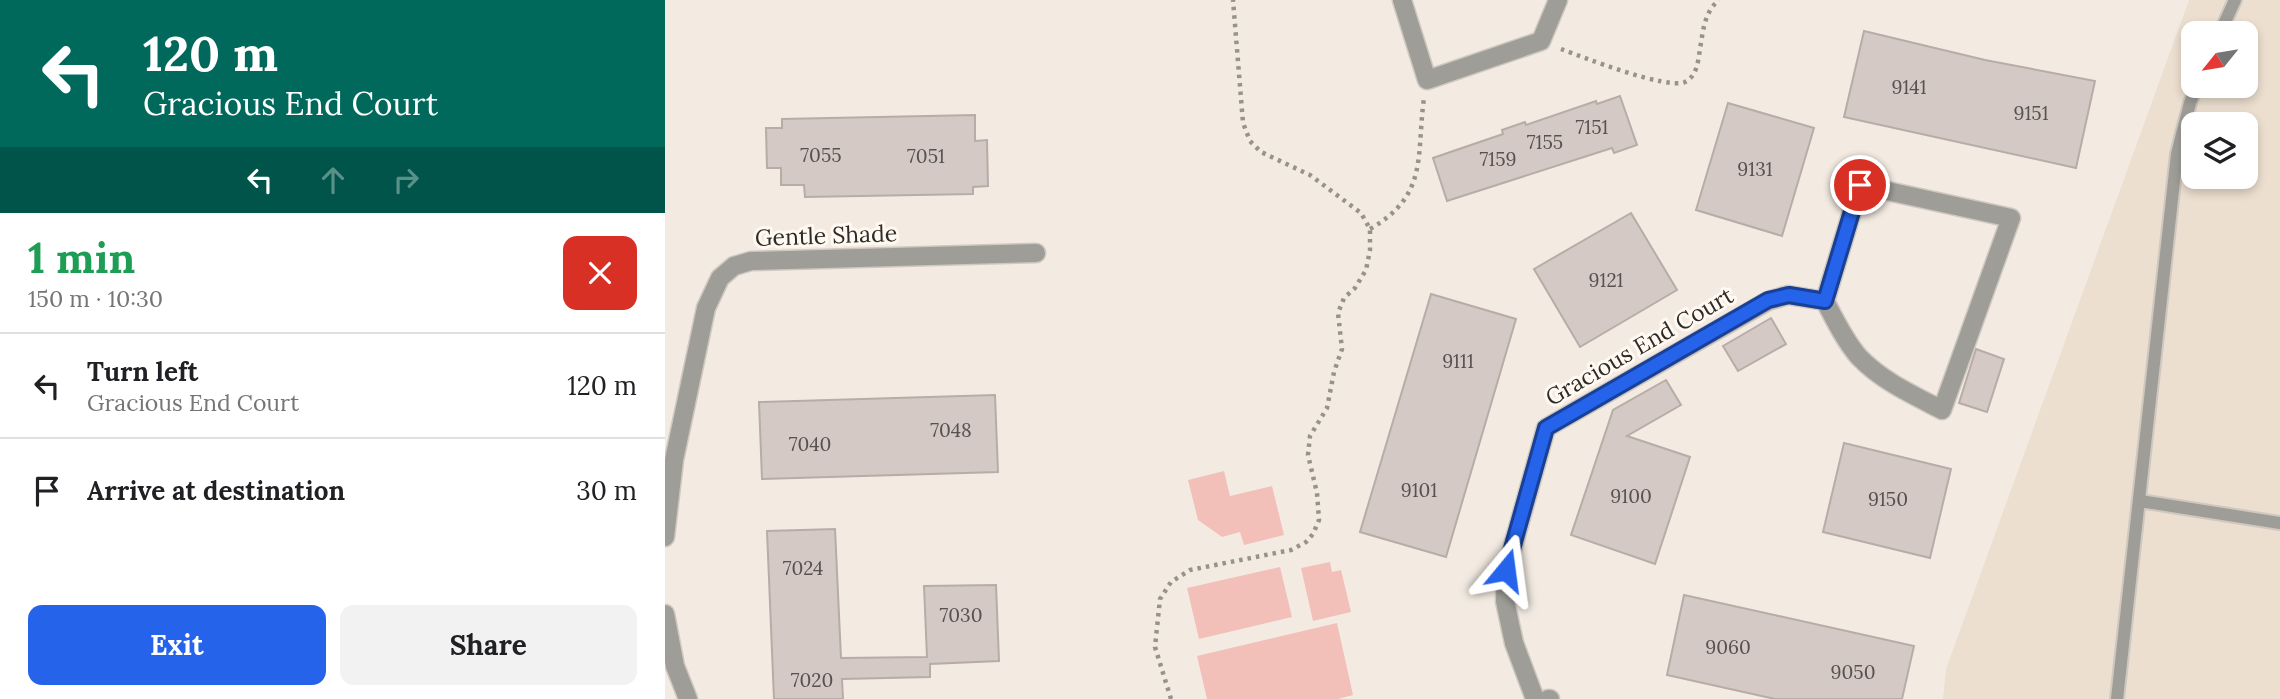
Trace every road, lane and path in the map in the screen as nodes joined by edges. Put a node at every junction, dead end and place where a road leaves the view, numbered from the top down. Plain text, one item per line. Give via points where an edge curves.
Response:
1 (1233, 0) edge
2 (1402, 0) edge
3 (1558, 0) edge
4 (1719, 0) edge
5 (2235, 0) edge
6 (2225, 21) edge
7 (1541, 41) junction
8 (1427, 80) junction
9 (2192, 98) edge
10 (1370, 229) junction
11 (1036, 253) dead end
12 (1825, 301) junction
13 (2140, 501) junction
14 (2280, 523) edge
15 (665, 537) edge
16 (665, 614) edge
17 (688, 699) edge
18 (1171, 699) edge
19 (1535, 699) edge
20 (2117, 699) edge

1 - 10 path via 1243,123 1250,141 1261,152 1310,175 1344,198
2 - 8 street
3 - 7 street
4 - 7 path via 1703,25 1696,73 1675,85 1603,66
5 - 6 lane
7 - 8 street
8 - 10 path via 1414,185 1402,204
9 - 13 lane via 2177,155
10 - 18 path via 1366,270 1338,313 1342,349 1327,408 1310,436 1308,455 1319,520 1306,542 1291,550 1190,570 1171,582 1160,598 1155,647
11 - 15 street, Gentle Shade via 751,261 734,266 720,278 706,308 674,460
12 - 12 street via 1859,356 1893,384 1942,410 2011,218 1860,185
12 - 19 street, Gracious End Court via 1789,295 1768,300 1546,428 1506,570 1505,601 1514,643
13 - 14 lane
13 - 20 lane
16 - 17 street via 675,666

